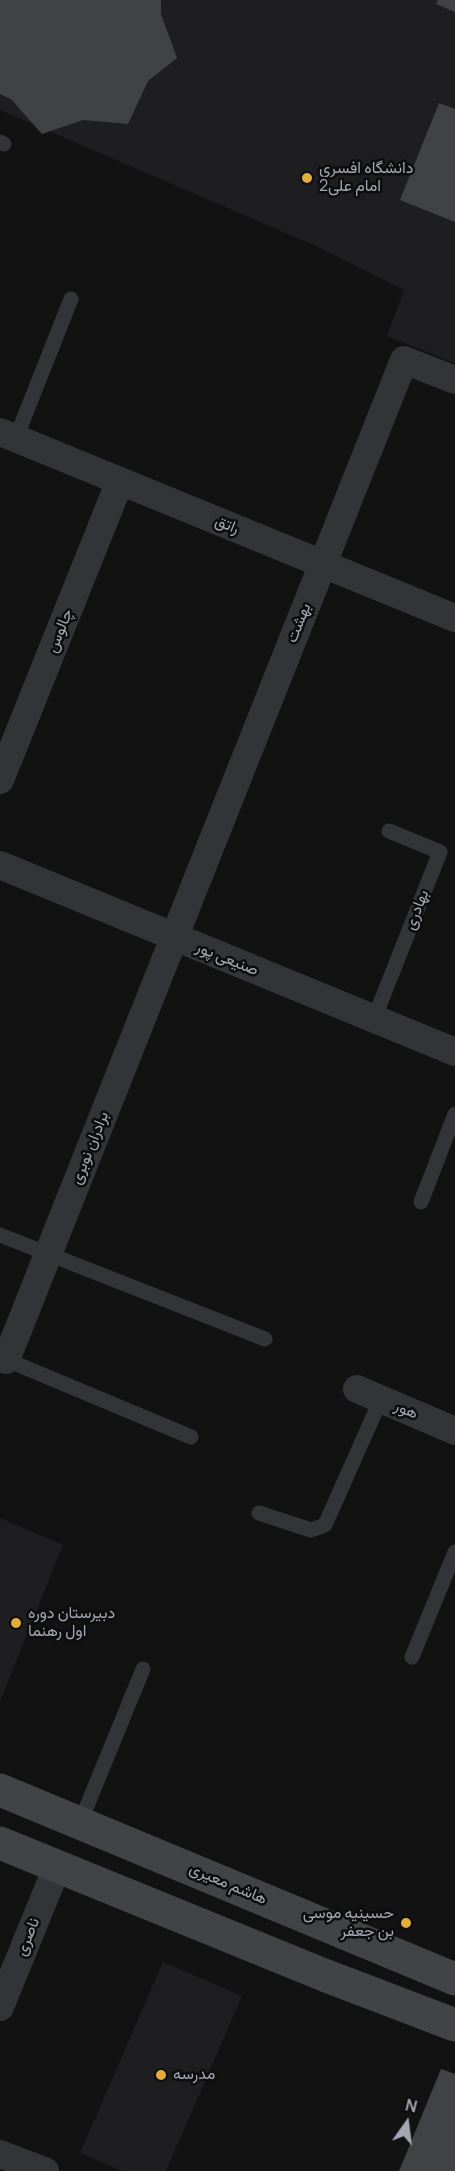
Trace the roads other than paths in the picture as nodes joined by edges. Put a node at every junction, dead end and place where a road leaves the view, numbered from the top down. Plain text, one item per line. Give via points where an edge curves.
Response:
1 (70, 299) dead end
2 (455, 380) edge
3 (8, 435) edge
4 (120, 481) junction
5 (323, 564) junction
6 (455, 618) edge
7 (0, 780) edge
8 (389, 831) dead end
9 (0, 866) edge
10 (174, 937) junction
11 (374, 1019) junction
12 (455, 1052) edge
13 (455, 1114) edge
14 (421, 1202) dead end
15 (0, 1235) edge
16 (48, 1254) junction
17 (265, 1339) dead end
18 (3, 1359) edge
19 (369, 1394) joint
20 (455, 1431) edge
21 (191, 1437) dead end
22 (259, 1512) dead end
23 (455, 1552) edge
24 (412, 1657) dead end
25 (143, 1669) dead end
26 (0, 1790) edge
27 (80, 1823) junction
28 (0, 1844) edge
29 (57, 1867) junction
30 (455, 1979) edge
31 (0, 2007) edge
32 (455, 2025) edge
33 (0, 2154) edge
34 (45, 2171) edge

1 - 3 lane
2 - 5 street, بهشت via 404,360
3 - 4 street, راتق
4 - 5 street, راتق
4 - 7 street, چالوس
5 - 6 street, راتق
5 - 10 street, بهشت
8 - 11 lane, بهادری via 440,852
9 - 10 street, صنیعی پور
10 - 11 street, صنیعی پور
10 - 16 street, برادران نوبری
11 - 12 street, صنیعی پور
13 - 14 lane
15 - 16 lane
16 - 17 lane
16 - 18 street, برادران نوبری
18 - 21 lane
19 - 20 street, هور
19 - 22 lane via 325,1525 311,1530
23 - 24 lane
25 - 27 lane
26 - 27 main road, هاشم معیری
27 - 30 main road, هاشم معیری
28 - 29 main road
29 - 31 street, ناصری
29 - 32 main road
33 - 34 street

